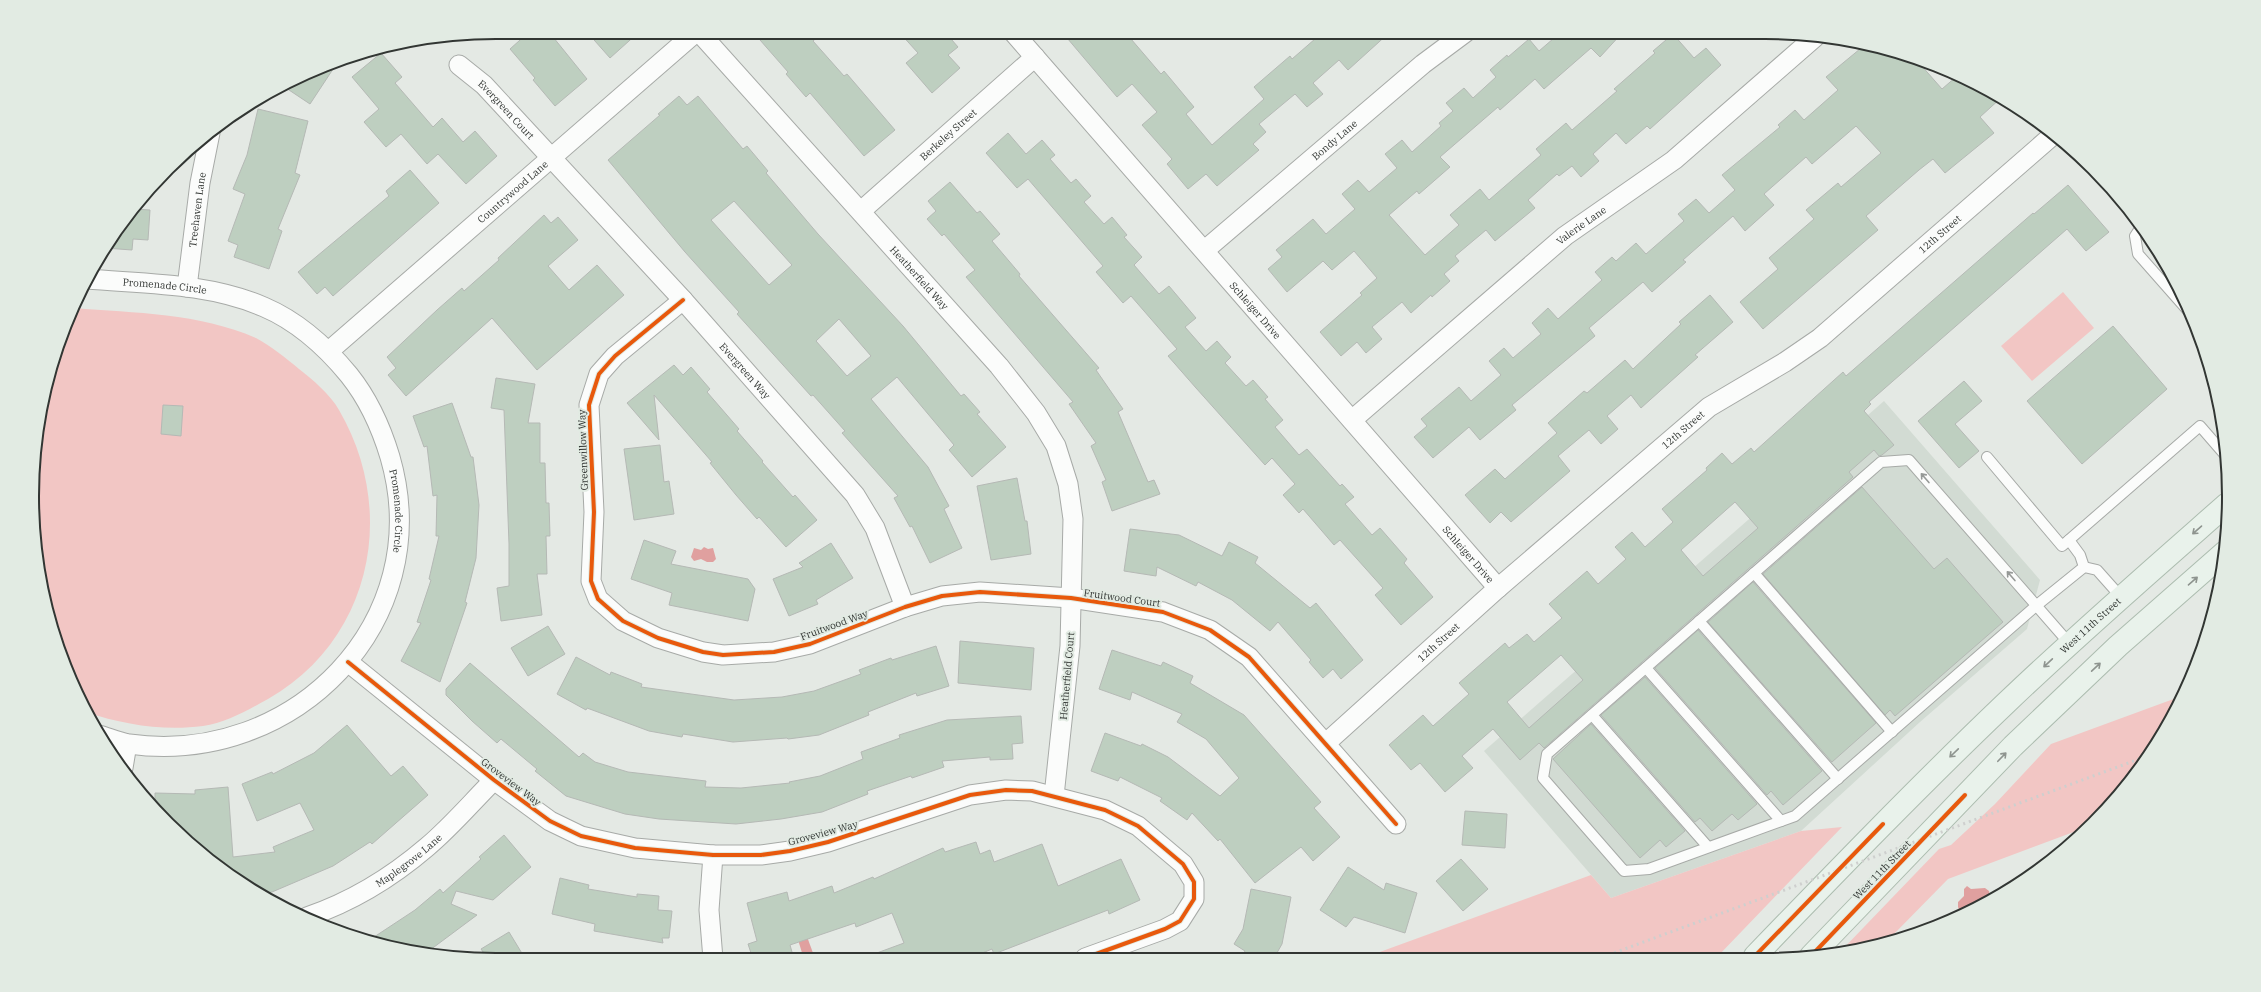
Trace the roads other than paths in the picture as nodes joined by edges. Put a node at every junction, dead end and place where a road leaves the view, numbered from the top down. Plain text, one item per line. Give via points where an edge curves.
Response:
1 (688, 39) edge
2 (706, 39) edge
3 (1019, 39) edge
4 (1457, 39) edge
5 (1810, 41) edge
6 (1035, 57) junction
7 (459, 65) dead end
8 (2049, 138) edge
9 (208, 141) edge
10 (551, 157) junction
11 (861, 211) junction
12 (2138, 232) edge
13 (1205, 250) junction
14 (94, 280) edge
15 (187, 287) junction
16 (2177, 298) edge
17 (683, 300) junction
18 (330, 351) junction
19 (1352, 420) junction
20 (2219, 448) edge
21 (1987, 457) dead end
22 (2222, 509) edge
23 (2069, 540) junction
24 (1072, 556) joint
25 (2218, 559) edge
26 (2084, 567) junction
27 (1754, 573) junction
28 (1498, 588) junction
29 (2121, 597) junction
30 (1071, 598) junction
31 (2037, 605) junction
32 (905, 607) junction
33 (608, 609) joint
34 (1699, 621) junction
35 (2069, 643) junction
36 (348, 662) junction
37 (1646, 668) junction
38 (1592, 715) junction
39 (1892, 732) junction
40 (109, 738) edge
41 (1326, 743) junction
42 (127, 744) junction
43 (124, 761) edge
44 (1838, 779) junction
45 (494, 780) junction
46 (1054, 796) junction
47 (1781, 821) junction
48 (1396, 824) dead end
49 (1708, 847) junction
50 (713, 855) junction
51 (313, 915) edge
52 (1817, 950) edge
53 (713, 953) edge
54 (1099, 953) edge
55 (1758, 953) edge

1 - 10 street, Countrywood Lane
2 - 11 street, Heatherfield Way
3 - 6 street, Schleiger Drive
4 - 13 street, Bondy Lane via 1423,64
5 - 19 street, Valerie Lane via 1674,160 1565,236
6 - 11 street, Berkeley Street
6 - 13 street, Schleiger Drive
7 - 10 street, Evergreen Court via 484,85
8 - 28 street, 12th Street via 1820,338 1709,407
9 - 15 street, Treehaven Lane via 200,183
10 - 17 street, Evergreen Way
10 - 18 street, Countrywood Lane
11 - 24 street, Heatherfield Way via 999,366 1036,413 1056,446 1068,484 1073,519
12 - 16 lane via 2135,236 2138,254
13 - 19 street, Schleiger Drive
14 - 15 street, Promenade Circle
15 - 18 street, Promenade Circle via 232,295 267,308 313,336
17 - 32 street, Evergreen Way via 855,495 875,528
17 - 33 street, Greenwillow Way via 615,356 599,374 589,405 594,512 591,581 598,599
18 - 36 street, Promenade Circle via 360,390 382,430 395,475 398,498 398,544 389,587 371,630
19 - 28 street, Schleiger Drive
20 - 23 lane via 2200,426
21 - 23 lane via 2062,546
22 -> 29 main road, West 11th Street
23 - 26 lane via 2080,555
24 - 30 street, Heatherfield Court
52 -> 25 main road, West 11th Street via 2013,746 2118,646
26 - 29 lane via 2097,570
26 - 31 lane
31 -> 27 lane via 1909,460 1882,462
27 - 34 lane
27 - 39 lane
28 - 41 street, 12th Street
29 - 35 main road, West 11th Street
30 - 32 street, Fruitwood Court via 980,592 942,596
30 - 41 street, Fruitwood Court via 1163,612 1210,630 1249,657
30 - 46 street, Heatherfield Court via 1066,701
31 - 35 lane
31 - 39 lane
32 - 33 street, Fruitwood Way via 810,644 774,652 723,654 703,652 658,638 623,621
34 - 37 lane
34 - 44 lane
35 -> 55 main road, West 11th Street via 1922,785
36 - 42 street, Promenade Circle via 326,684 286,714 246,734 200,745 173,747
36 - 45 street, Groveview Way
37 - 38 lane
37 - 47 lane
38 - 49 lane
38 - 49 lane via 1547,754 1542,778 1624,871 1649,869
39 - 44 lane
40 - 42 street, Promenade Circle
41 - 48 street, Fruitwood Court
42 - 43 street
44 - 47 lane via 1796,816
45 - 50 street, Groveview Way via 550,821 581,836 635,848
45 - 51 street, Maplegrove Lane via 428,846 390,876
46 - 50 street, Groveview Way via 1032,791 1006,790 970,795 828,842 790,851 761,855
46 - 54 street, Groveview Way via 1105,810 1138,826 1183,864 1194,882 1194,899 1180,921
47 - 49 lane
50 - 53 street via 709,910

